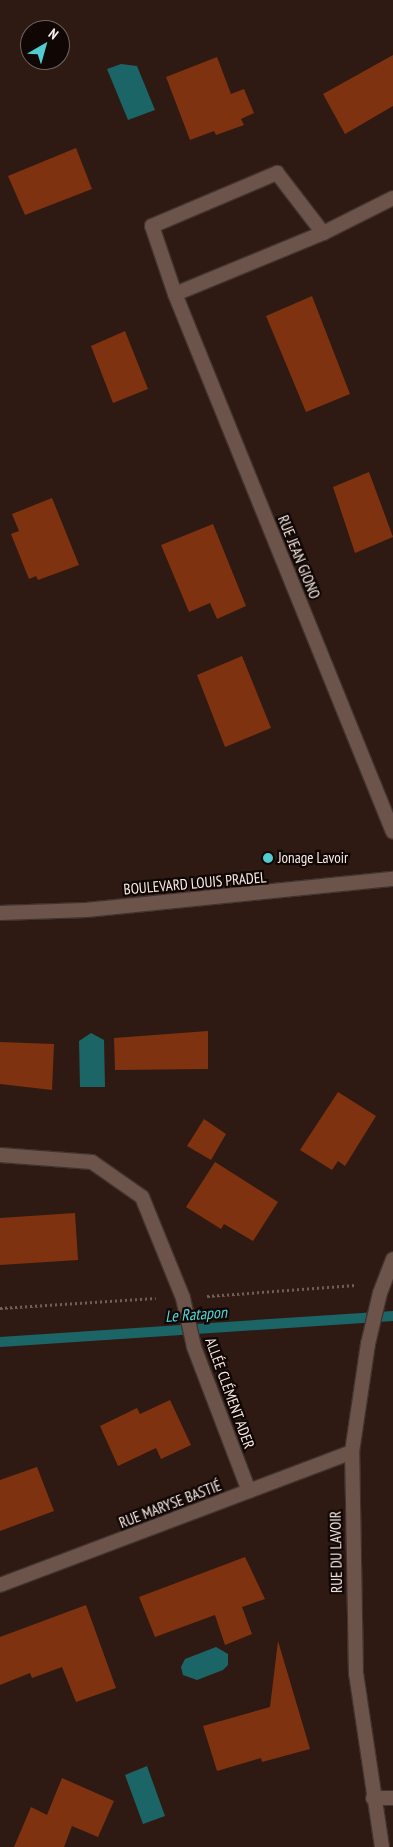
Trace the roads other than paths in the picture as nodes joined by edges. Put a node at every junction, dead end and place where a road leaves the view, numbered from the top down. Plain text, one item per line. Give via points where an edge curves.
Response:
1 (393, 198) edge
2 (323, 234) junction
3 (175, 294) junction
4 (393, 832) edge
5 (393, 879) edge
6 (0, 913) edge
7 (0, 1155) edge
8 (393, 1259) edge
9 (352, 1452) junction
10 (249, 1491) junction
11 (0, 1585) edge
12 (373, 1798) junction
13 (393, 1798) edge
14 (382, 1847) edge

1 - 2 street
2 - 3 street
2 - 3 street, RUE JEAN GIONO via 277,173 152,226
3 - 4 street, RUE JEAN GIONO
5 - 6 street, BOULEVARD LOUIS PRADEL via 86,910
7 - 10 street, ALLÉE CLÉMENT ADER via 92,1162 142,1197 183,1298 194,1347
8 - 9 street, RUE DU LAVOIR via 380,1293 368,1344
9 - 10 street, RUE MARYSE BASTIÉ
9 - 12 street, RUE DU LAVOIR via 356,1674
10 - 11 street, RUE MARYSE BASTIÉ
12 - 13 street
12 - 14 street, RUE DU LAVOIR

